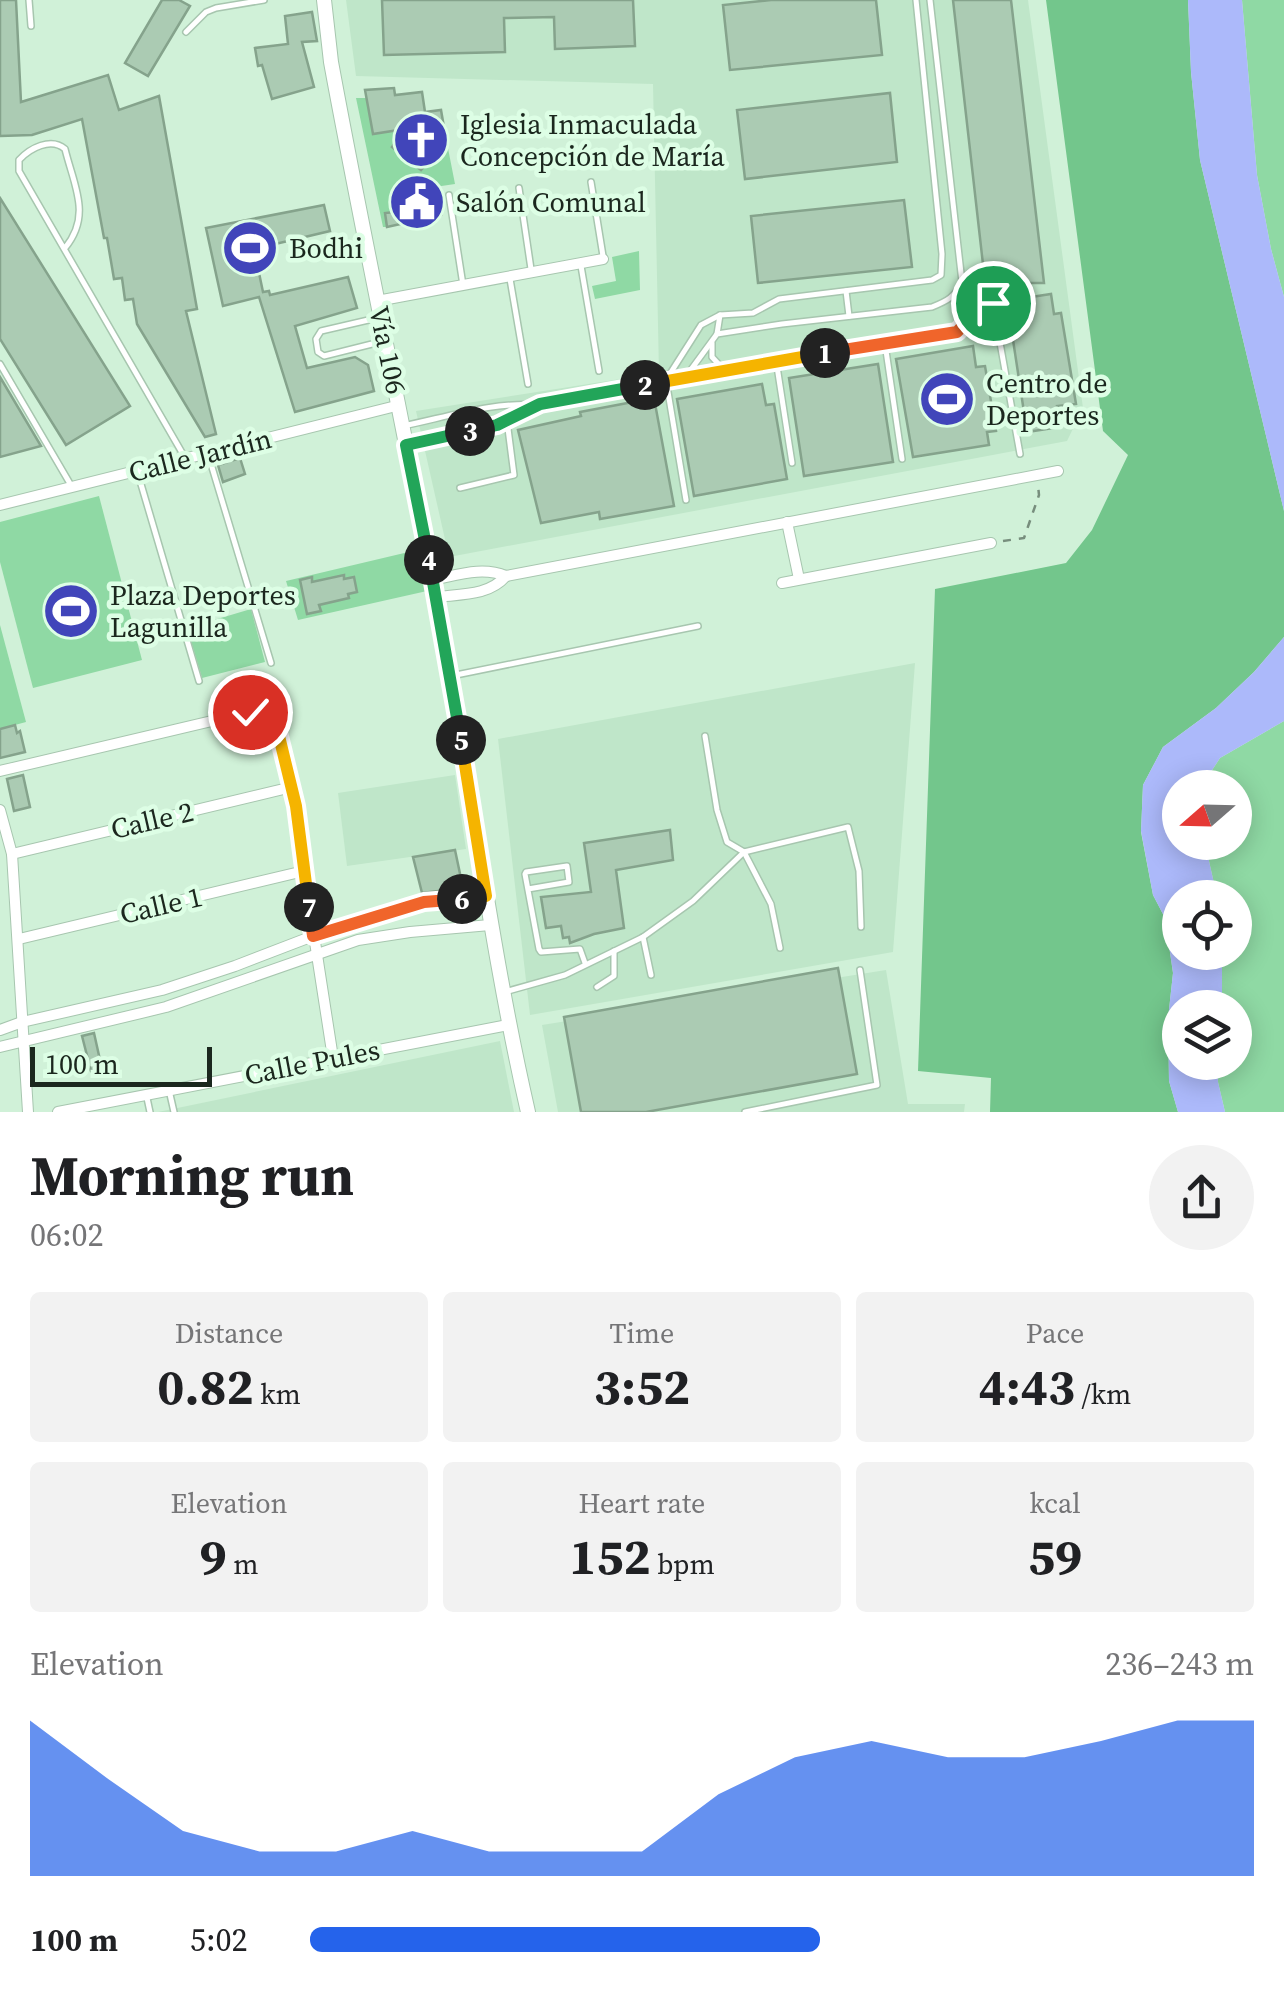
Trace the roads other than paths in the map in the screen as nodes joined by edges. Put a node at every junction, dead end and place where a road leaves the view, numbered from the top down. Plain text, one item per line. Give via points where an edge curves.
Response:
1 (30, 0) edge
2 (264, 0) edge
3 (324, 0) edge
4 (916, 0) edge
5 (930, 0) edge
6 (31, 26) dead end
7 (186, 32) dead end
8 (590, 182) dead end
9 (519, 188) dead end
10 (449, 195) dead end
11 (65, 248) junction
12 (959, 253) junction
13 (942, 254) junction
14 (603, 259) joint
15 (580, 264) junction
16 (532, 272) junction
17 (509, 276) junction
18 (463, 285) junction
19 (1005, 285) dead end
20 (1014, 286) dead end
21 (846, 291) junction
22 (377, 301) junction
23 (984, 303) junction
24 (753, 313) junction
25 (1004, 314) junction
26 (720, 315) junction
27 (848, 316) junction
28 (380, 318) junction
29 (997, 326) junction
30 (754, 328) junction
31 (957, 332) junction
32 (715, 337) junction
33 (385, 341) junction
34 (885, 344) junction
35 (776, 360) junction
36 (0, 364) edge
37 (724, 370) junction
38 (599, 371) dead end
39 (686, 377) junction
40 (666, 380) junction
41 (528, 384) dead end
42 (540, 404) junction
43 (400, 405) junction
44 (507, 421) junction
45 (403, 426) junction
46 (406, 445) junction
47 (208, 454) junction
48 (1020, 454) dead end
49 (186, 459) junction
50 (902, 459) dead end
51 (792, 463) dead end
52 (137, 471) junction
53 (1058, 471) dead end
54 (72, 486) junction
55 (460, 488) dead end
56 (686, 500) dead end
57 (0, 505) edge
58 (787, 522) junction
59 (991, 543) road end
60 (506, 576) junction
61 (799, 579) junction
62 (432, 580) junction
63 (782, 583) dead end
64 (436, 597) junction
65 (698, 626) dead end
66 (271, 663) dead end
67 (450, 676) junction
68 (199, 681) dead end
69 (705, 736) dead end
70 (0, 771) edge
71 (292, 787) junction
72 (0, 810) edge
73 (744, 852) junction
74 (12, 854) junction
75 (304, 871) junction
76 (528, 889) junction
77 (486, 896) junction
78 (490, 925) junction
79 (861, 927) dead end
80 (313, 936) junction
81 (643, 937) junction
82 (18, 939) junction
83 (780, 948) dead end
84 (614, 950) junction
85 (316, 954) junction
86 (585, 963) junction
87 (860, 970) dead end
88 (651, 975) dead end
89 (597, 987) dead end
90 (502, 993) junction
91 (22, 1022) junction
92 (508, 1025) junction
93 (0, 1030) edge
94 (22, 1040) junction
95 (0, 1046) edge
96 (333, 1058) junction
97 (169, 1090) junction
98 (146, 1094) junction
99 (28, 1112) edge
100 (58, 1112) edge
101 (150, 1112) edge
102 (174, 1112) edge
103 (528, 1112) edge
104 (746, 1112) edge

1 - 6 lane
2 - 7 lane via 206,12
3 - 22 main road, Vía 106
4 - 13 lane
5 - 12 lane
8 - 14 lane
9 - 16 lane
10 - 18 lane
11 - 11 lane via 19,171 27,151 50,143 65,149 81,214
11 - 49 lane
12 - 13 lane
12 - 27 lane via 962,282 948,300
13 - 21 lane via 941,276 932,280
14 - 15 street
15 - 16 street
15 - 38 lane
16 - 17 street
17 - 18 street
17 - 41 lane
18 - 22 street
19 - 23 lane
20 - 25 lane
21 - 24 lane via 779,299
21 - 27 lane
22 - 28 main road, Vía 106
23 - 25 lane via 998,304
23 - 31 lane
24 - 26 lane
24 - 30 lane
25 - 29 lane
26 - 32 lane
26 - 40 lane via 701,325
27 - 30 lane
28 - 33 main road, Vía 106
28 - 33 lane via 321,332 318,352
29 - 31 lane
29 - 48 lane
30 - 32 lane
31 - 34 lane
32 - 37 lane via 712,356
32 - 39 lane
33 - 43 main road, Vía 106
34 - 35 lane
34 - 50 lane
35 - 37 lane
35 - 51 lane
36 - 54 lane
37 - 39 lane
39 - 40 lane
40 - 42 lane
40 - 56 lane
42 - 44 lane
42 - 45 lane
43 - 45 main road, Vía 106
43 - 47 street, Calle Jardín
44 - 46 lane
44 - 55 lane via 514,475
45 - 46 main road, Vía 106
46 - 62 main road, Vía 106
47 - 49 street, Calle Jardín
47 - 66 lane
49 - 52 street, Calle Jardín
52 - 54 street, Calle Jardín
52 - 68 lane
53 - 58 street
54 - 57 street, Calle Jardín
58 - 60 street
58 - 61 street
59 - 61 street
60 - 62 street via 484,570
60 - 64 street via 486,590
61 - 63 street
62 - 64 main road, Vía 106
64 - 67 main road, Vía 106
65 - 67 lane
67 - 77 main road, Vía 106
69 - 73 lane via 727,842
70 - 71 street via 250,712 267,716 277,728
71 - 74 street, Calle 2
71 - 75 street
72 - 74 street
73 - 79 lane via 848,826 859,872
73 - 81 lane
73 - 83 lane via 770,904
74 - 82 street
75 - 80 street
75 - 82 street, Calle 1
76 - 76 lane via 569,882 568,868 526,872
76 - 86 lane via 540,951 580,949
77 - 78 main road, Vía 106
77 - 80 street via 424,902
78 - 85 street via 392,934
78 - 90 main road, Vía 106
80 - 85 street
80 - 91 street via 162,990
81 - 84 lane
81 - 88 lane
82 - 91 street
84 - 86 lane
84 - 89 lane via 614,976
85 - 94 street via 166,1007
85 - 96 street
86 - 90 lane
87 - 104 lane via 877,1085
90 - 92 main road, Vía 106
91 - 93 street
91 - 94 street
92 - 96 street, Calle Pules
92 - 103 main road, Vía 106
94 - 95 street
94 - 99 street
96 - 97 street, Calle Pules
97 - 98 street, Calle Pules
97 - 102 lane
98 - 100 street, Calle Pules
98 - 101 lane

